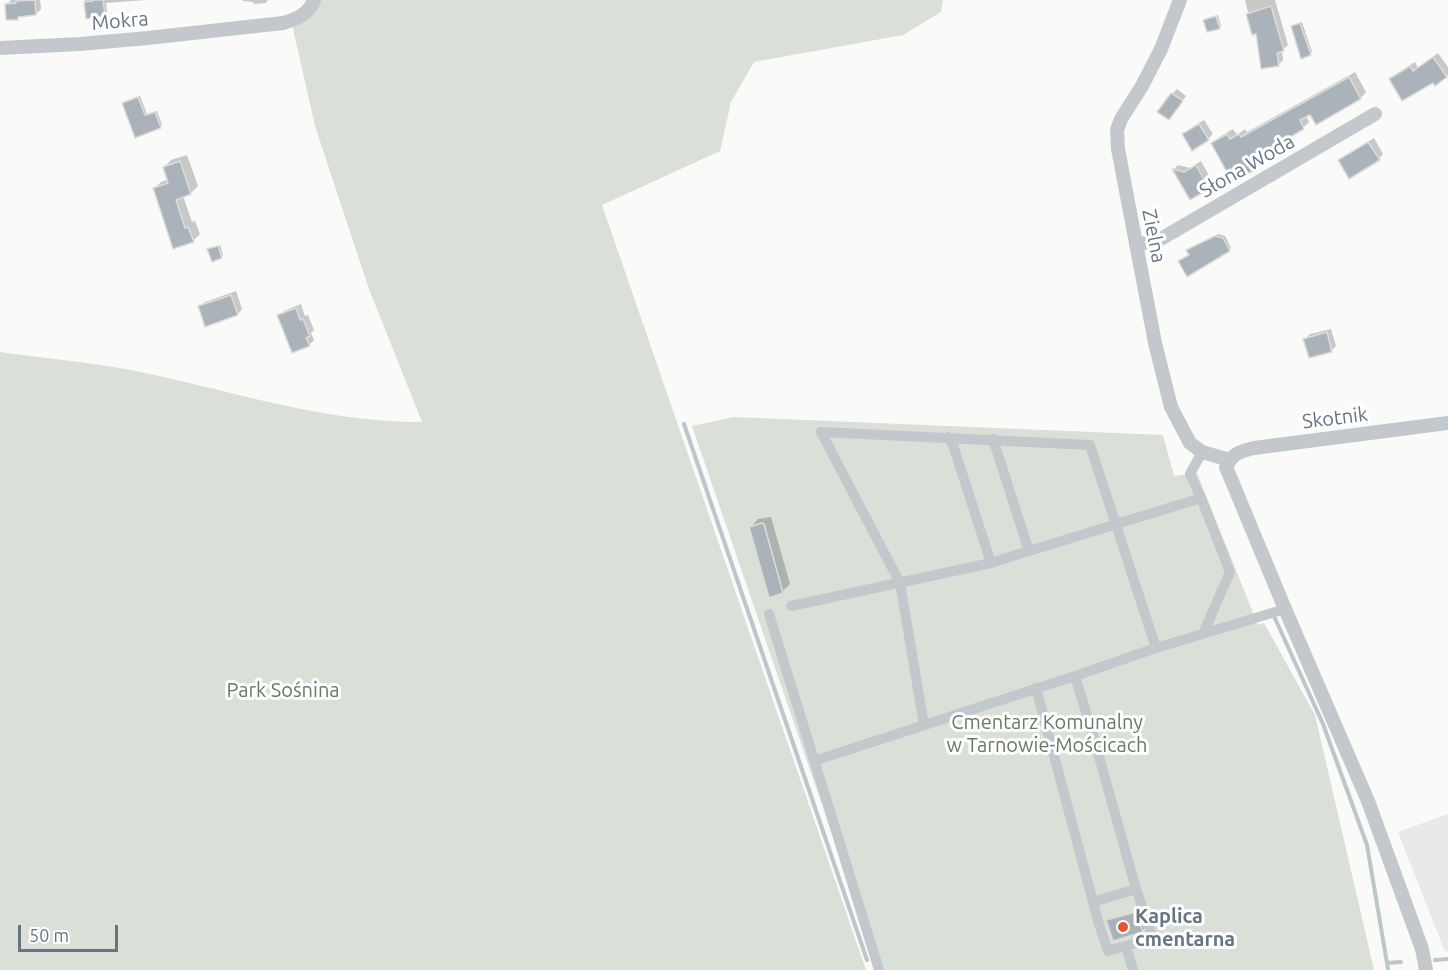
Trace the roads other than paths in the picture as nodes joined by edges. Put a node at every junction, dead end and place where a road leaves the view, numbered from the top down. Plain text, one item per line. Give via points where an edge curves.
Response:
1 (1180, 0) edge
2 (312, 4) edge
3 (0, 48) edge
4 (1375, 114) dead end
5 (1136, 245) junction
6 (1448, 423) edge
7 (948, 437) junction
8 (993, 439) junction
9 (1202, 452) junction
10 (1230, 460) junction
11 (1201, 498) junction
12 (1116, 523) junction
13 (1029, 551) junction
14 (991, 563) junction
15 (900, 583) junction
16 (791, 606) dead end
17 (1285, 609) junction
18 (769, 614) dead end
19 (1203, 634) junction
20 (1156, 648) junction
21 (1075, 675) junction
22 (1036, 688) junction
23 (924, 725) junction
24 (814, 761) junction
25 (1136, 889) junction
26 (1094, 902) junction
27 (1126, 946) junction
28 (879, 970) edge
29 (1133, 970) edge
30 (1426, 970) edge

1 - 5 street, Zielna via 1161,49 1117,130
2 - 3 street, Mokra via 299,18 283,23 148,38
4 - 5 street, Słona Woda via 1159,240
5 - 9 street, Zielna via 1171,407 1190,443
6 - 10 street, Skotnik via 1254,448 1237,452
7 - 8 street
7 - 14 street
7 - 15 street via 821,432
8 - 12 street via 1090,445
8 - 13 street
9 - 10 street
9 - 11 street via 1190,474
10 - 17 street via 1226,467
11 - 12 street
11 - 19 street via 1230,572
12 - 13 street
12 - 20 street
13 - 14 street
14 - 15 street
15 - 16 street
15 - 23 street
17 - 19 street
17 - 30 street via 1368,801 1422,949
18 - 24 street
19 - 20 street
20 - 21 street
21 - 22 street
21 - 25 street
22 - 23 street
22 - 26 street
23 - 24 street
24 - 28 street
25 - 26 street
25 - 27 street via 1153,938
26 - 27 street via 1108,951
27 - 29 street

